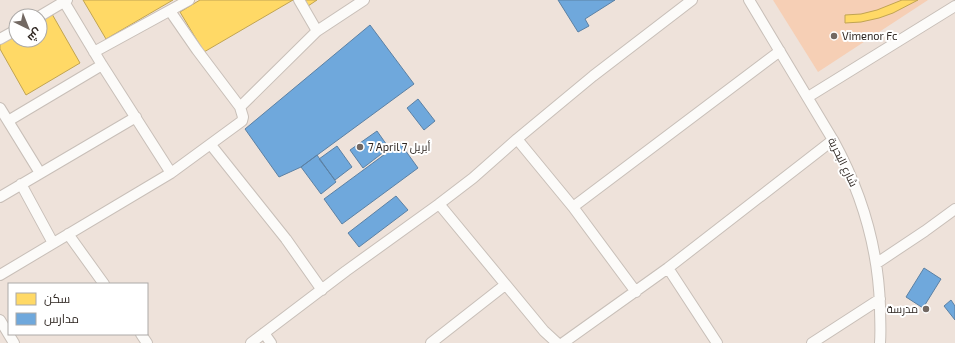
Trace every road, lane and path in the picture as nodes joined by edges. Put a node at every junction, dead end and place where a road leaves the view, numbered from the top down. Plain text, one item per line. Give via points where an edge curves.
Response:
1 (189, 0) edge
2 (299, 0) edge
3 (364, 0) edge
4 (692, 0) edge
5 (749, 0) edge
6 (64, 1) edge
7 (955, 7) edge
8 (48, 11) edge
9 (170, 11) junction
10 (317, 31) junction
11 (780, 51) junction
12 (94, 52) junction
13 (102, 66) junction
14 (808, 97) junction
15 (240, 107) junction
16 (0, 108) edge
17 (136, 117) junction
18 (8, 121) junction
19 (517, 139) junction
20 (833, 140) junction
21 (211, 145) junction
22 (40, 173) junction
23 (171, 173) junction
24 (21, 184) junction
25 (0, 197) edge
26 (439, 204) junction
27 (573, 207) junction
28 (955, 209) edge
29 (68, 234) junction
30 (53, 243) junction
31 (877, 263) junction
32 (668, 268) junction
33 (0, 275) edge
34 (103, 283) edge
35 (505, 285) junction
36 (322, 290) junction
37 (636, 292) junction
38 (880, 299) junction
39 (0, 320) edge
40 (8, 333) edge
41 (264, 333) junction
42 (141, 335) edge
43 (147, 343) edge
44 (251, 343) edge
45 (271, 343) edge
46 (431, 343) edge
47 (557, 343) edge
48 (563, 343) edge
49 (717, 343) edge
50 (812, 343) edge
51 (880, 343) edge

1 - 9 street
2 - 10 street
3 - 10 street
4 - 19 street via 593,76
5 - 11 street, شارع البحرية
6 - 8 street
6 - 12 street
7 - 14 street
9 - 12 street
9 - 15 street
10 - 15 street
11 - 14 street, شارع البحرية
11 - 27 street
12 - 13 street
13 - 17 street
13 - 18 street
14 - 20 street, شارع البحرية
15 - 21 street via 242,122
16 - 18 street
17 - 22 street
17 - 23 street
18 - 22 street
19 - 26 street
19 - 27 street
20 - 31 street, شارع البحرية via 860,196
20 - 32 street
21 - 23 street
21 - 36 street via 286,239
22 - 24 street
23 - 29 street
24 - 25 street
24 - 30 street
26 - 35 street
26 - 36 street
27 - 37 street
28 - 31 street
29 - 30 street
29 - 34 street
30 - 33 street
31 - 38 street, شارع البحرية
32 - 37 street
32 - 49 street
35 - 46 street
35 - 47 street
36 - 41 street
37 - 48 street
38 - 50 street
38 - 51 street, شارع البحرية
39 - 40 street
41 - 44 street
41 - 45 street
42 - 43 street

